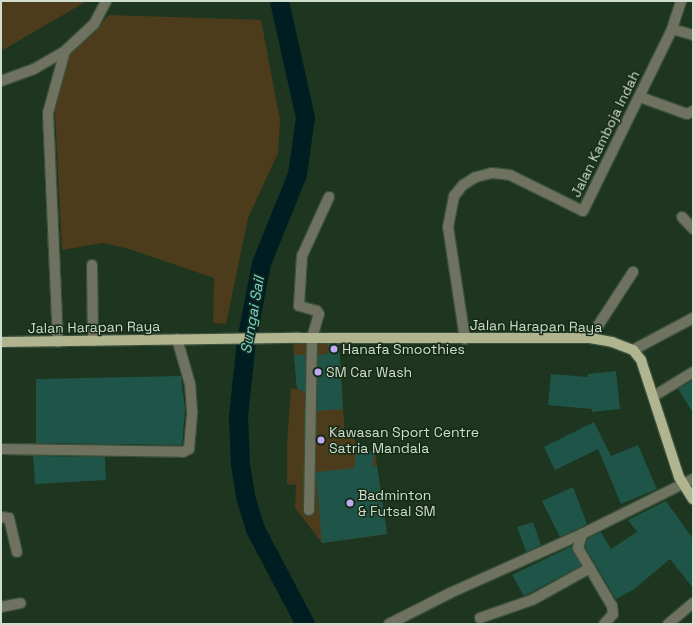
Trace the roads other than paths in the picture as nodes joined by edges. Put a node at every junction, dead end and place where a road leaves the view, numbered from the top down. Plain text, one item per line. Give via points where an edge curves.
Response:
1 (106, 1) edge
2 (682, 1) edge
3 (672, 30) junction
4 (693, 35) edge
5 (65, 50) junction
6 (1, 80) edge
7 (640, 97) junction
8 (693, 111) edge
9 (329, 197) dead end
10 (682, 218) dead end
11 (693, 229) edge
12 (92, 265) dead end
13 (633, 272) dead end
14 (693, 318) edge
15 (312, 338) junction
16 (590, 338) junction
17 (177, 339) junction
18 (466, 339) junction
19 (93, 341) junction
20 (1, 342) edge
21 (58, 342) junction
22 (633, 350) junction
23 (693, 372) edge
24 (654, 396) junction
25 (1, 449) edge
26 (693, 479) edge
27 (683, 485) junction
28 (693, 499) edge
29 (309, 510) dead end
30 (1, 517) edge
31 (582, 534) junction
32 (17, 552) dead end
33 (590, 568) junction
34 (21, 603) dead end
35 (693, 603) edge
36 (1, 607) edge
37 (480, 618) dead end
38 (390, 624) edge
39 (604, 624) edge
40 (668, 624) edge

1 - 5 street via 94,24
2 - 3 street, Jalan Kamboja Indah
3 - 4 street
3 - 7 street, Jalan Kamboja Indah
5 - 6 street via 34,69
5 - 21 street via 48,113
7 - 8 street via 688,114
7 - 18 street, Jalan Kamboja Indah via 583,211 510,175 492,173 476,177 463,185 454,196 448,227
9 - 15 street via 302,256 299,306 317,311 319,314
10 - 11 street
12 - 19 street
13 - 16 street
14 - 22 street
15 - 17 main road, Jalan Harapan Raya
15 - 18 main road, Jalan Harapan Raya
15 - 29 street
16 - 18 main road, Jalan Harapan Raya
16 - 22 main road, Jalan Harapan Raya via 612,342
17 - 19 main road, Jalan Harapan Raya
17 - 25 street via 190,384 192,412 189,449 183,452
19 - 21 main road, Jalan Harapan Raya
20 - 21 main road, Jalan Harapan Raya
22 - 24 main road via 645,366
23 - 24 street
24 - 27 main road via 675,468
26 - 27 street
27 - 28 main road
27 - 31 street
30 - 32 street via 9,518
31 - 33 street via 578,548
31 - 38 street via 450,593
33 - 37 street via 532,600
33 - 39 street via 612,606 613,614
34 - 36 street
35 - 40 street

